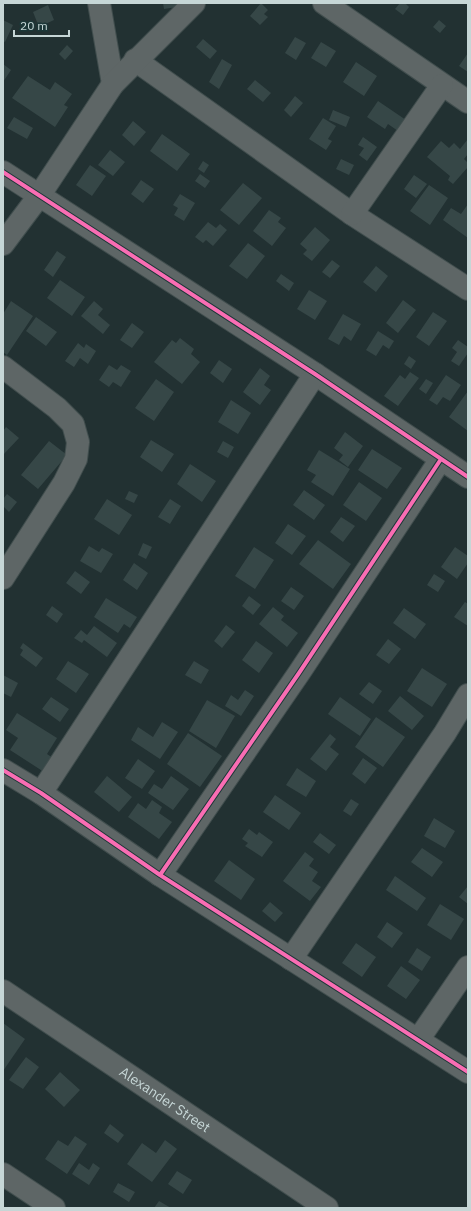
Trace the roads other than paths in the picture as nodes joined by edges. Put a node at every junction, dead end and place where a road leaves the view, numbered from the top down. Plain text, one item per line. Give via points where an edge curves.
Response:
1 (99, 3) edge
2 (194, 3) edge
3 (324, 3) edge
4 (135, 60) junction
5 (113, 84) junction
6 (442, 85) junction
7 (468, 102) edge
8 (3, 172) edge
9 (39, 196) junction
10 (352, 214) junction
11 (3, 244) edge
12 (468, 289) edge
13 (3, 367) edge
14 (314, 374) junction
15 (441, 459) junction
16 (468, 477) edge
17 (3, 578) edge
18 (468, 695) edge
19 (3, 770) edge
20 (42, 793) junction
21 (160, 875) junction
22 (291, 959) junction
23 (468, 967) edge
24 (3, 991) edge
25 (418, 1040) junction
26 (468, 1072) edge
27 (3, 1174) edge
28 (54, 1208) edge
29 (327, 1208) edge

1 - 5 street
2 - 4 street
3 - 6 street
4 - 5 street
4 - 10 street
5 - 9 street
6 - 7 street
6 - 10 street
8 - 9 street
9 - 11 street
9 - 14 street
10 - 12 street
13 - 17 street via 57,408 73,424 78,442 76,459 64,483
14 - 15 street
14 - 20 street
15 - 16 street
15 - 21 street via 299,673
18 - 22 street
19 - 20 street
20 - 21 street
21 - 22 street
22 - 25 street
23 - 25 street
24 - 29 street, Alexander Street
25 - 26 street
27 - 28 street

